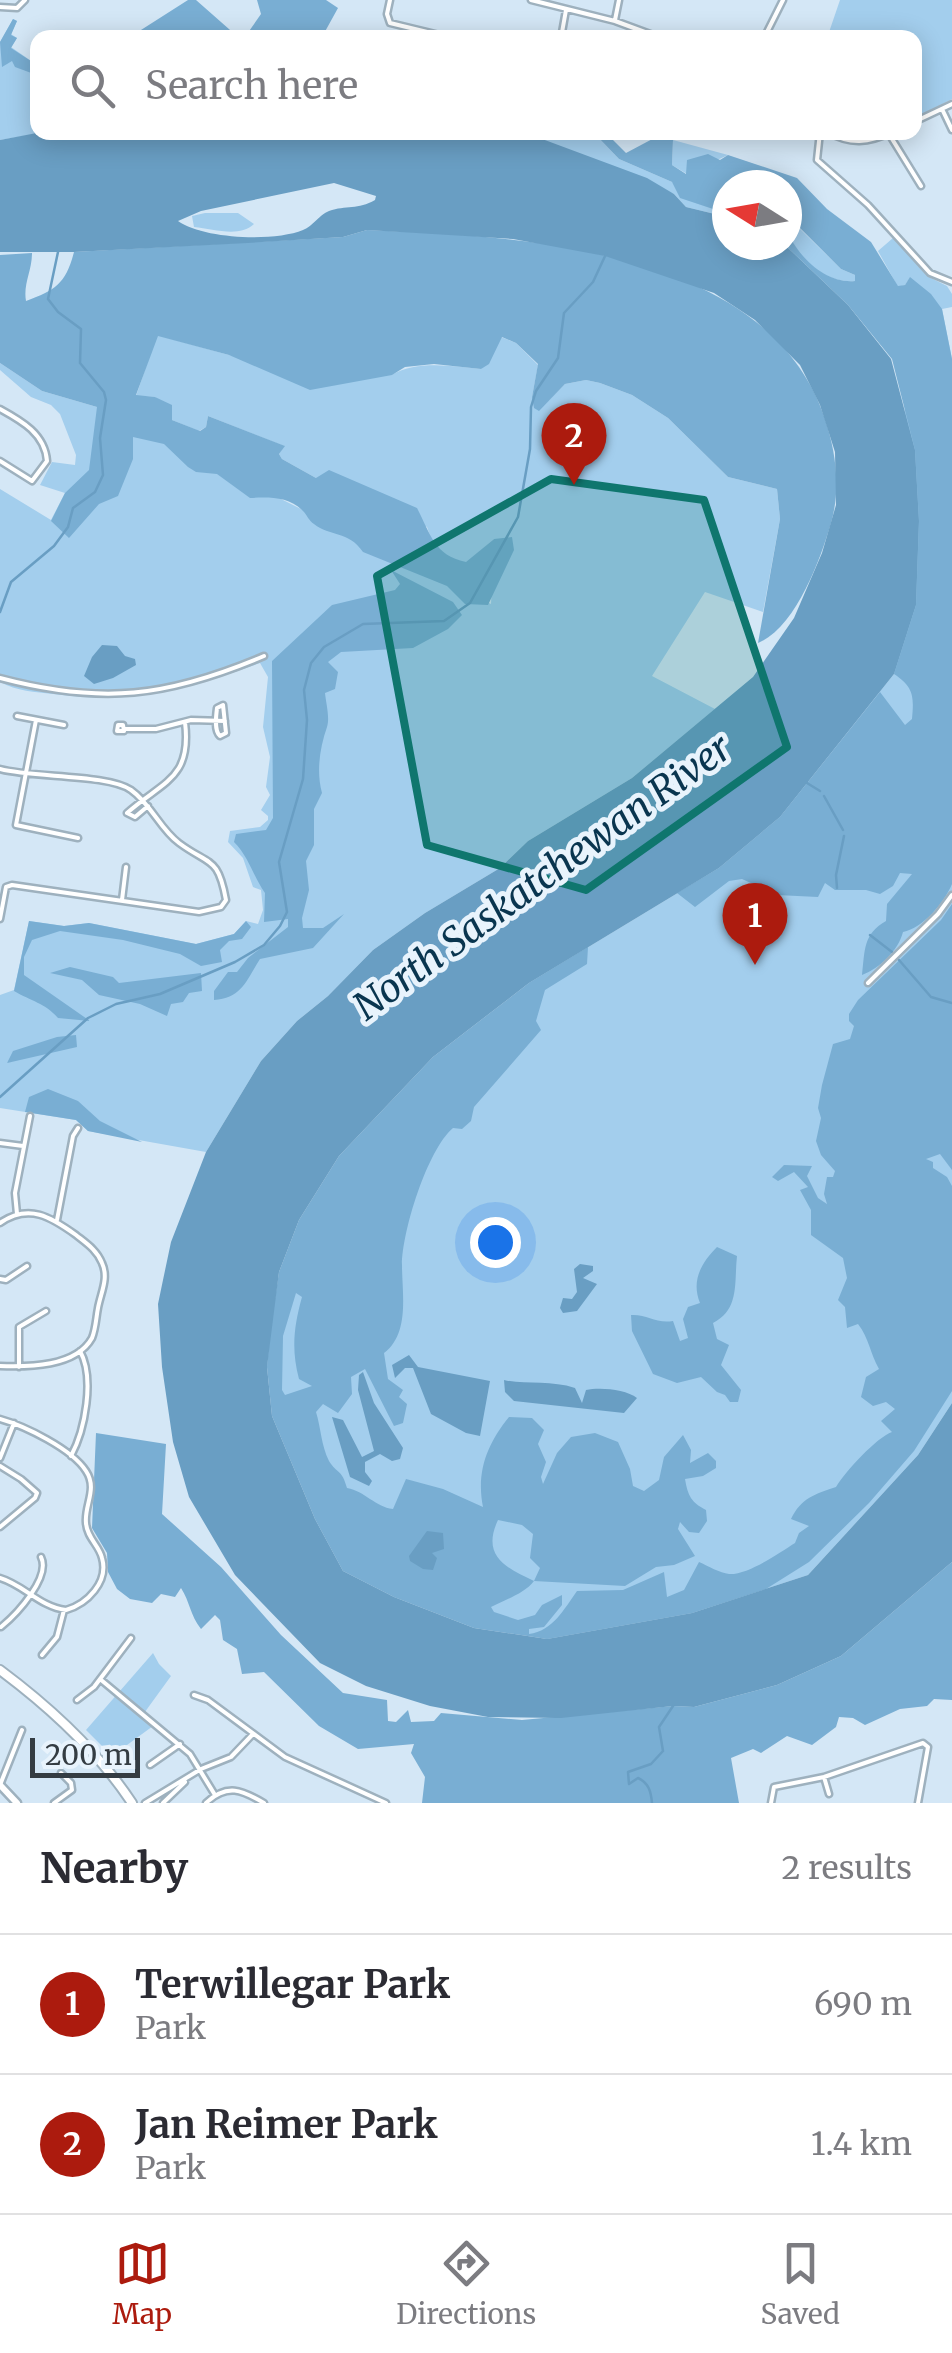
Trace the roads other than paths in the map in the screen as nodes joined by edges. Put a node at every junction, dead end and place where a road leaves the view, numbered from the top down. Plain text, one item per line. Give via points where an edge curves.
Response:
1 (390, 0) edge
2 (530, 0) edge
3 (619, 0) edge
4 (783, 0) edge
5 (23, 3) edge
6 (0, 6) edge
7 (566, 10) junction
8 (615, 21) junction
9 (419, 30) edge
10 (562, 30) edge
11 (640, 30) edge
12 (768, 30) edge
13 (952, 104) edge
14 (942, 109) junction
15 (922, 118) edge
16 (952, 130) edge
17 (819, 140) edge
18 (894, 140) edge
19 (921, 186) dead end
20 (951, 282) edge
21 (0, 409) edge
22 (0, 461) edge
23 (264, 656) dead end
24 (0, 678) edge
25 (16, 716) dead end
26 (36, 720) junction
27 (216, 720) junction
28 (226, 720) junction
29 (185, 722) junction
30 (64, 725) dead end
31 (125, 729) dead end
32 (0, 769) edge
33 (25, 776) junction
34 (146, 804) junction
35 (78, 838) dead end
36 (126, 867) dead end
37 (952, 895) edge
38 (122, 900) junction
39 (173, 903) dead end
40 (174, 910) junction
41 (0, 919) edge
42 (868, 983) dead end
43 (30, 1116) dead end
44 (78, 1128) dead end
45 (0, 1143) edge
46 (23, 1146) junction
47 (17, 1214) junction
48 (56, 1221) junction
49 (0, 1223) edge
50 (28, 1266) dead end
51 (0, 1279) edge
52 (46, 1311) dead end
53 (80, 1351) junction
54 (0, 1366) edge
55 (19, 1367) junction
56 (0, 1419) edge
57 (28, 1420) dead end
58 (14, 1423) junction
59 (25, 1428) junction
60 (71, 1456) junction
61 (0, 1458) edge
62 (0, 1466) edge
63 (0, 1526) edge
64 (40, 1557) dead end
65 (0, 1578) edge
66 (30, 1594) junction
67 (64, 1610) junction
68 (0, 1628) edge
69 (132, 1638) dead end
70 (42, 1656) dead end
71 (0, 1670) edge
72 (100, 1679) junction
73 (194, 1695) dead end
74 (78, 1700) dead end
75 (22, 1730) dead end
76 (253, 1734) junction
77 (180, 1744) junction
78 (870, 1761) junction
79 (150, 1765) dead end
80 (874, 1768) dead end
81 (201, 1769) junction
82 (62, 1772) dead end
83 (824, 1777) junction
84 (187, 1780) junction
85 (0, 1785) edge
86 (829, 1794) dead end
87 (215, 1795) junction
88 (17, 1803) edge
89 (54, 1803) edge
90 (132, 1803) edge
91 (145, 1803) edge
92 (163, 1803) edge
93 (206, 1803) edge
94 (264, 1803) edge
95 (386, 1803) edge
96 (771, 1803) edge
97 (918, 1803) edge

1 - 9 street via 390,23
2 - 7 street
3 - 8 street
4 - 12 street
5 - 6 street
7 - 8 street
7 - 10 street
8 - 11 street
13 - 14 street
14 - 15 street
14 - 16 street
17 - 20 street via 817,160 930,273
18 - 19 street
21 - 22 street via 36,432 47,461 32,481
23 - 24 street via 142,694 67,693
25 - 26 street
26 - 30 street
26 - 33 street
27 - 28 street
27 - 28 street via 222,706
27 - 28 street via 220,736
27 - 29 street
29 - 31 street
29 - 34 street via 181,767
32 - 33 street
33 - 34 street via 111,782
33 - 35 street via 16,825
34 - 40 street via 176,841 212,862 222,878 221,908
36 - 38 street
37 - 42 street
38 - 40 street
38 - 41 street via 12,884
39 - 40 street
43 - 46 street
44 - 48 street
45 - 46 street
46 - 47 street
47 - 48 street
47 - 49 street
48 - 53 street via 93,1248 104,1270 94,1331
50 - 51 street
52 - 55 street via 19,1327
53 - 55 street
53 - 60 street via 87,1378
54 - 55 street
56 - 58 street
57 - 59 street
58 - 59 street
58 - 61 street
59 - 60 street
60 - 67 street via 91,1481 86,1525 104,1568 85,1601
62 - 63 street via 36,1494
64 - 66 street via 44,1574
65 - 66 street
66 - 67 street
66 - 68 street
67 - 70 street via 57,1637
69 - 72 street
71 - 90 main road via 86,1744
72 - 74 street
72 - 77 street
73 - 76 street
75 - 85 street
76 - 81 street via 231,1757
76 - 95 street via 285,1757
77 - 79 street
77 - 81 street
78 - 80 street
78 - 83 street
78 - 97 street via 928,1744
81 - 84 street
81 - 87 street
82 - 89 street via 72,1790
83 - 86 street
83 - 96 street via 774,1787
84 - 91 street
84 - 92 street
85 - 88 street
87 - 93 street
87 - 94 street via 240,1790

